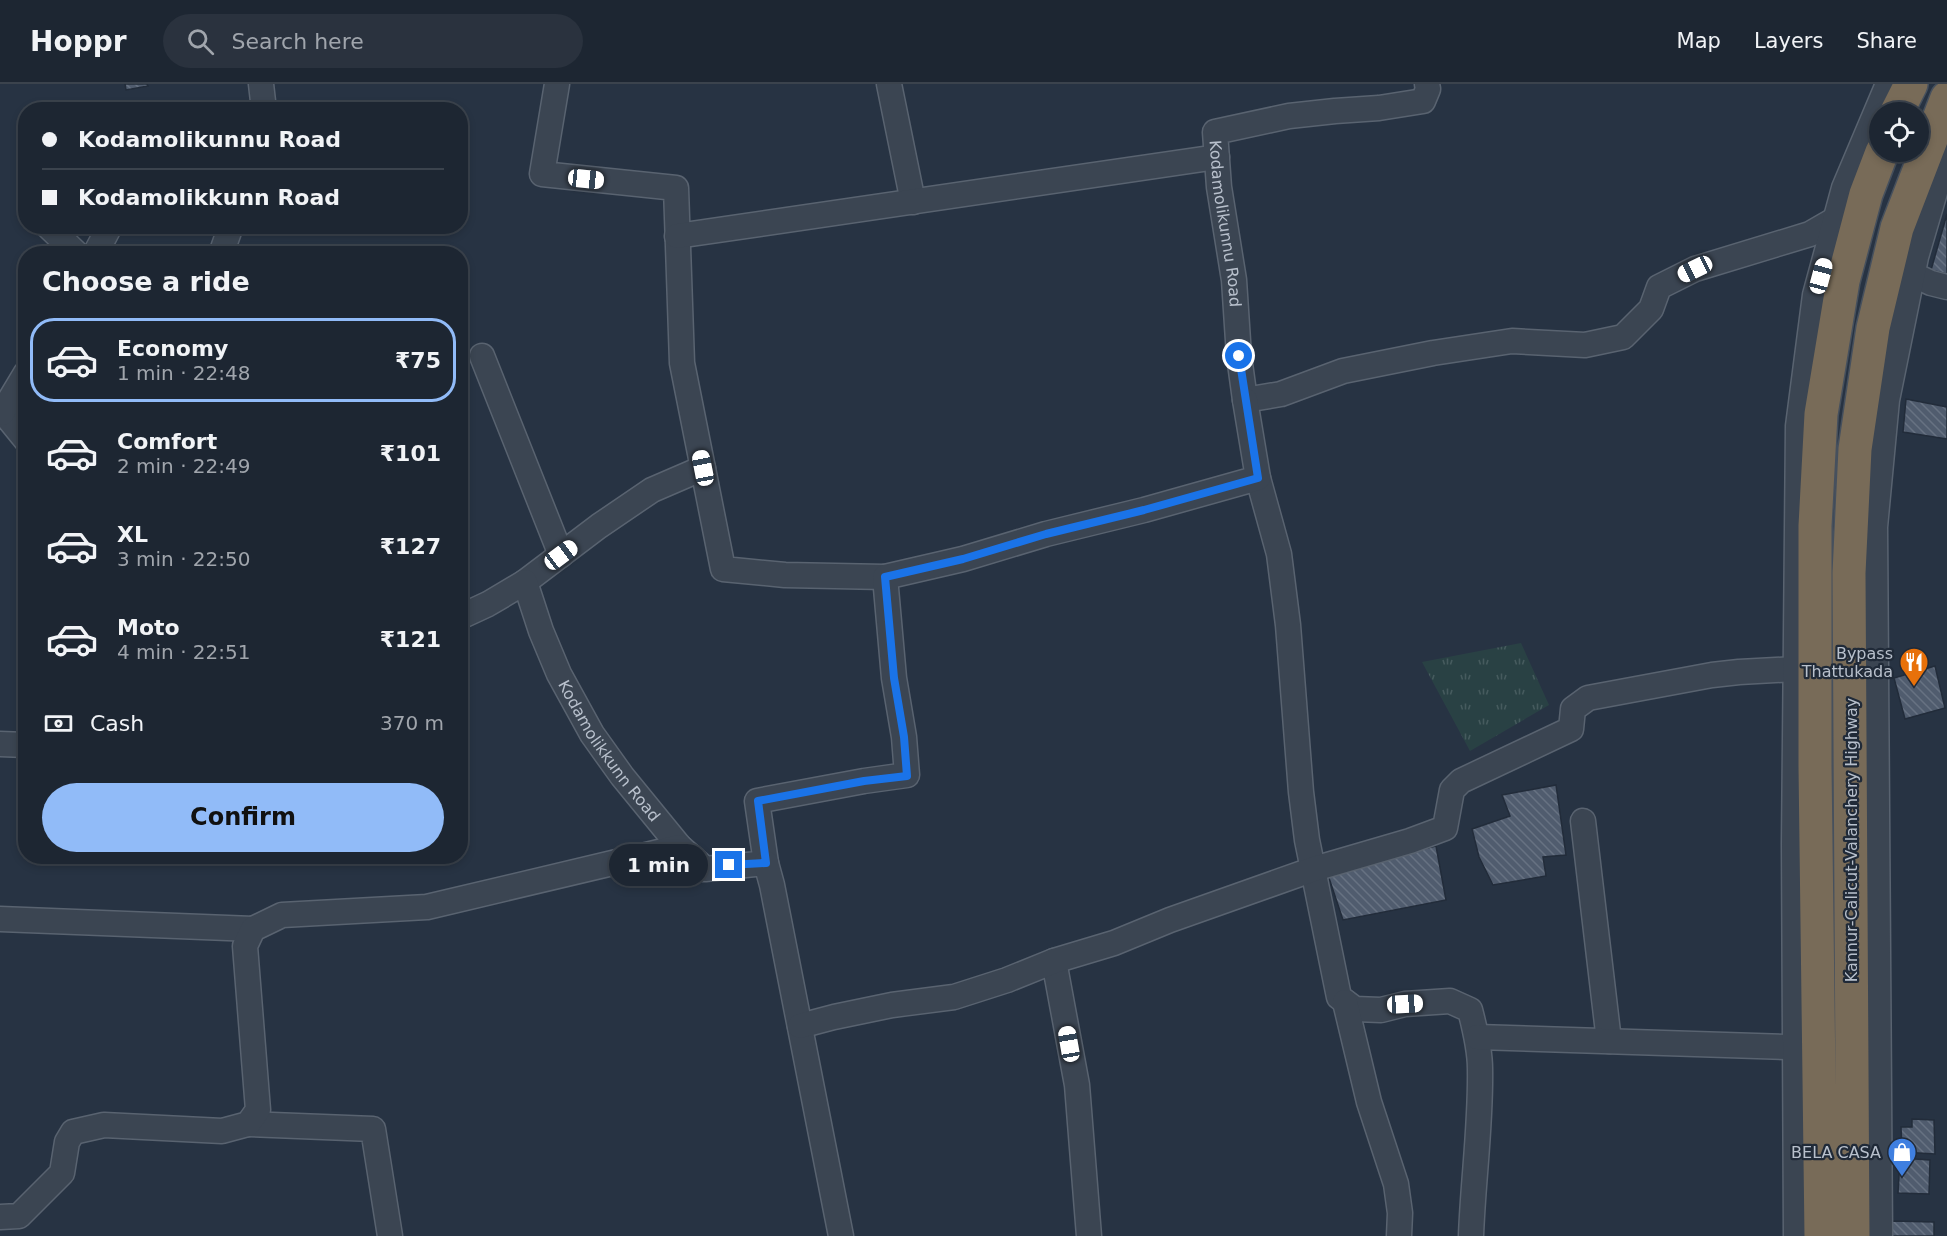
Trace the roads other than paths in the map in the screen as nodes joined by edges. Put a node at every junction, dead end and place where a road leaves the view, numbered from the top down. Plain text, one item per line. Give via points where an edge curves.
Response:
1 (261, 84) edge
2 (557, 84) edge
3 (889, 84) edge
4 (1427, 84) edge
5 (1888, 84) edge
6 (1911, 84) edge
7 (1947, 98) edge
8 (263, 102) edge
9 (1902, 102) edge
10 (1947, 151) edge
11 (1217, 157) junction
12 (1878, 162) edge
13 (913, 202) junction
14 (1836, 219) junction
15 (56, 234) edge
16 (677, 236) junction
17 (69, 246) edge
18 (1912, 274) junction
19 (1947, 287) edge
20 (482, 356) dead end
21 (18, 385) edge
22 (1245, 400) junction
23 (1, 411) edge
24 (18, 431) edge
25 (703, 468) junction
26 (1258, 478) junction
27 (561, 555) junction
28 (885, 577) junction
29 (525, 582) junction
30 (468, 613) edge
31 (1795, 669) junction
32 (0, 744) edge
33 (18, 745) edge
34 (1583, 821) dead end
35 (680, 846) junction
36 (766, 863) junction
37 (1314, 869) junction
38 (0, 919) edge
39 (253, 929) junction
40 (1054, 961) junction
41 (1345, 1002) junction
42 (800, 1026) junction
43 (1477, 1037) junction
44 (1609, 1041) junction
45 (1786, 1047) dead end
46 (248, 1124) junction
47 (0, 1217) edge
48 (390, 1236) edge
49 (841, 1236) edge
50 (1089, 1236) edge
51 (1400, 1236) edge
52 (1471, 1236) edge
53 (1796, 1236) edge
54 (1821, 1236) edge
55 (1853, 1236) edge
56 (1880, 1236) edge

1 - 8 street
2 - 16 street via 542,174 676,188
3 - 13 street
4 - 11 street, Kodamolikunnu Road via 1423,101 1289,116 1215,132
5 - 14 street via 1844,188
6 - 9 highway
7 - 55 highway, Kannur-Calicut-Valanchery Highway via 1897,228 1873,328 1856,448 1849,573
10 - 18 street
11 - 13 street
11 - 22 street, Kodamolikunnu Road
12 - 54 highway, Kannur-Calicut-Valanchery Highway via 1843,281 1821,414 1815,526
13 - 16 street
14 - 22 street via 1810,234 1695,269 1659,287 1651,309 1623,338 1585,345 1512,341 1433,353 1343,371 1281,394
14 - 31 street via 1815,296 1798,426
15 - 17 street
16 - 25 street via 682,363
18 - 19 street
18 - 56 street via 1887,400 1875,527
20 - 27 street
21 - 23 street
22 - 26 street
23 - 24 street
25 - 27 street via 652,490
25 - 28 street via 723,569
26 - 28 street
26 - 37 street via 1279,554 1301,792
27 - 29 street
28 - 36 street via 907,776 758,801
29 - 30 street
29 - 35 street, Kodamolikkunn Road via 559,674 592,734
31 - 37 street via 1712,675 1588,698 1574,709 1571,729 1461,781 1452,790 1444,828
31 - 53 street
32 - 33 street
34 - 44 street
35 - 36 street, Kodamolikkunn Road via 705,869
35 - 39 street via 428,908 282,915
36 - 42 street
37 - 40 street via 1114,943
37 - 41 street via 1334,976 1339,997
38 - 39 street
39 - 46 street via 245,946 258,1110
40 - 42 street via 954,997 892,1005
40 - 50 street via 1077,1085
41 - 43 street via 1355,1009 1382,1010 1449,1001 1470,1010
41 - 51 street via 1369,1102 1396,1184
42 - 49 street
43 - 44 street
43 - 52 street via 1480,1068
44 - 45 street
46 - 47 street via 222,1131 104,1125 73,1132 67,1142 62,1173 19,1216
46 - 48 street via 374,1128

